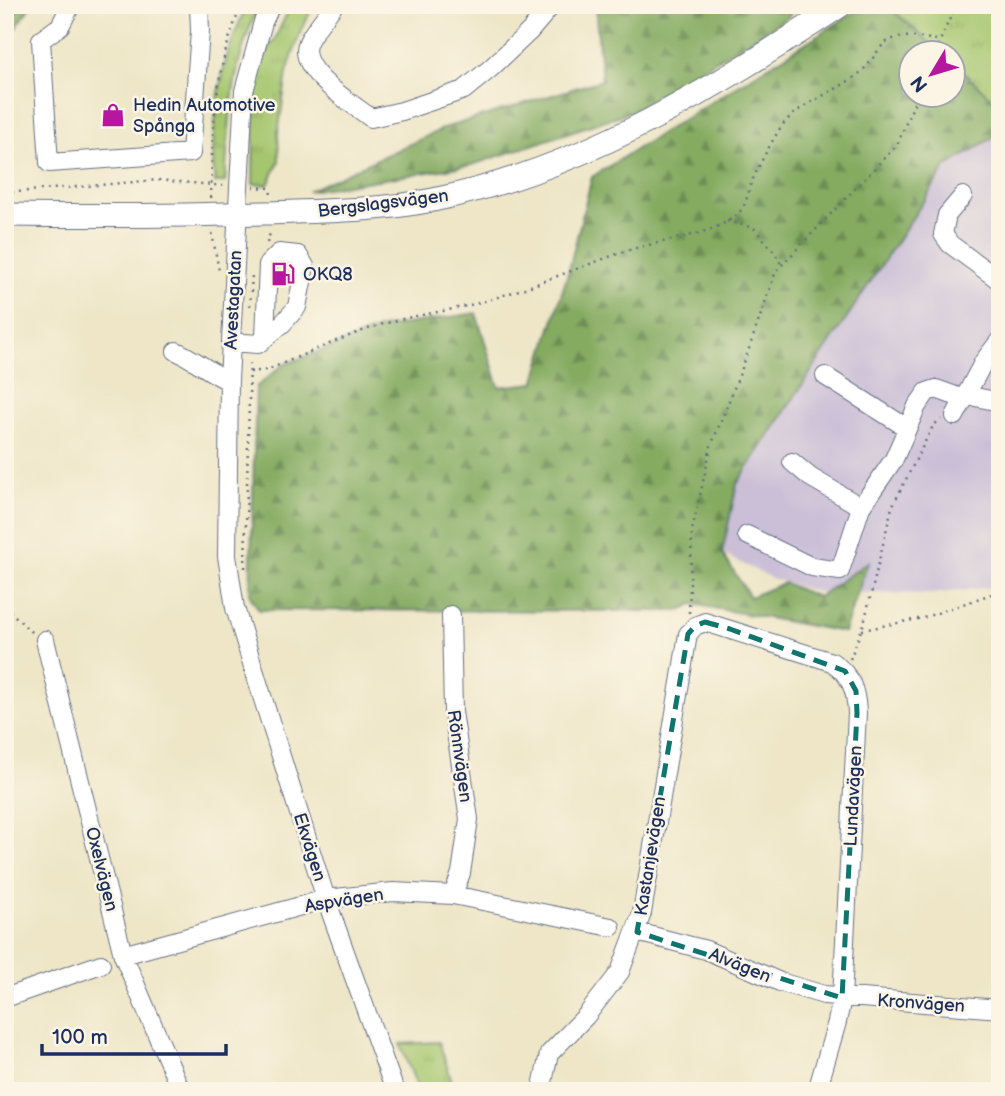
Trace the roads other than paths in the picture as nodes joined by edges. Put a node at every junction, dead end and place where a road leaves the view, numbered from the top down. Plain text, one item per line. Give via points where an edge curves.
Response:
1 (71, 5) edge
2 (198, 5) edge
3 (271, 5) edge
4 (334, 5) edge
5 (552, 5) edge
6 (841, 5) edge
7 (963, 196) dead end
8 (238, 214) junction
9 (5, 215) edge
10 (1000, 281) edge
11 (258, 340) road end
12 (1000, 340) edge
13 (230, 342) junction
14 (176, 351) dead end
15 (825, 376) dead end
16 (229, 381) junction
17 (965, 397) junction
18 (1000, 402) edge
19 (955, 416) road end
20 (907, 428) junction
21 (792, 462) dead end
22 (861, 507) junction
23 (747, 535) dead end
24 (233, 599) joint
25 (451, 615) dead end
26 (45, 640) road end
27 (845, 671) joint
28 (453, 895) junction
29 (326, 899) junction
30 (611, 926) dead end
31 (637, 932) junction
32 (123, 955) junction
33 (101, 964) dead end
34 (5, 998) edge
35 (842, 998) junction
36 (1000, 1009) edge
37 (181, 1091) edge
38 (395, 1091) edge
39 (541, 1091) edge
40 (817, 1091) edge

1 - 2 street via 60,26 41,40 49,163 191,153
3 - 8 street, Avestagatan via 244,91
4 - 5 street via 307,43 306,57 309,66 334,90 371,118 464,90
6 - 8 main road, Bergslagsvägen via 734,74 620,137 517,177 433,200 335,212
7 - 10 street via 947,215 943,234
8 - 9 main road, Bergslagsvägen
8 - 13 street, Avestagatan
11 - 13 street
12 - 17 street
13 - 16 street, Avestagatan
14 - 16 street
15 - 20 street
16 - 24 street, Avestagatan via 227,556
17 - 18 street
17 - 19 street
17 - 20 street via 936,389 927,392
20 - 22 street via 894,459
21 - 22 street
22 - 23 street via 840,571 812,567
24 - 29 street, Ekvägen
25 - 28 street, Rönnvägen via 453,712 469,820
26 - 32 street, Oxelvägen
27 - 31 street, Kastanjevägen via 832,662 705,622 688,634
27 - 35 street, Lundavägen via 856,691 857,713
28 - 29 street, Aspvägen via 393,892
28 - 30 street, Aspvägen
29 - 32 street, Aspvägen
29 - 38 street, Ekvägen
31 - 35 street, Alvägen via 706,950 780,982
31 - 39 street, Kastanjevägen via 620,972 549,1054
32 - 37 street, Oxelvägen
33 - 34 street
35 - 36 street, Kronvägen
35 - 40 street, Lundavägen

